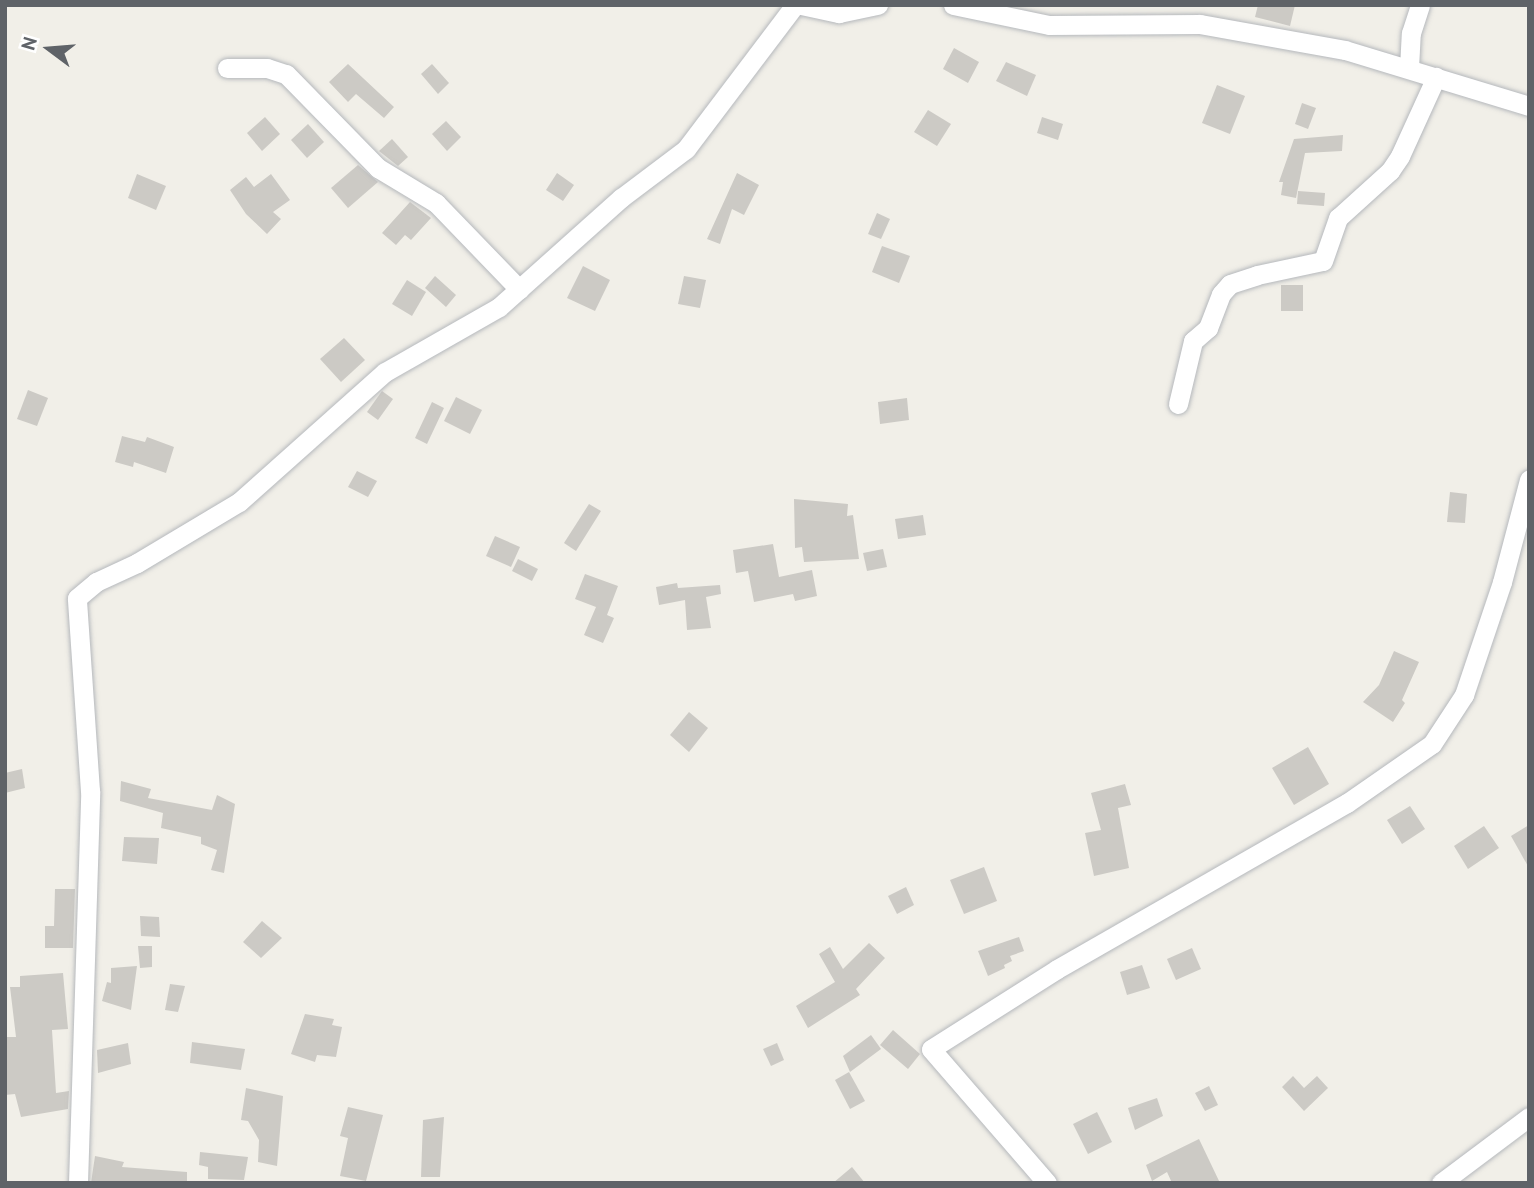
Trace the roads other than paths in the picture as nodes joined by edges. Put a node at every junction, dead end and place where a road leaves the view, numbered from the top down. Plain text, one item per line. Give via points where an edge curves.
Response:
1 (795, 5) edge
2 (801, 5) edge
3 (878, 5) edge
4 (953, 5) edge
5 (1420, 5) edge
6 (227, 68) dead end
7 (1409, 68) junction
8 (1436, 77) junction
9 (1529, 106) edge
10 (519, 289) junction
11 (1178, 404) dead end
12 (1529, 480) edge
13 (1529, 1118) edge
14 (78, 1183) edge
15 (1047, 1183) edge
16 (1441, 1183) edge

1 - 10 street via 686,149 621,198
2 - 3 street via 839,13
4 - 7 street via 1049,25 1200,23 1345,50
5 - 7 street via 1411,33
6 - 10 street via 267,68 286,74 378,168 436,203
7 - 8 street
8 - 9 street
8 - 11 street via 1391,171 1338,218 1323,261 1257,275 1230,284 1221,294 1208,328 1193,341
10 - 14 street via 453,337 385,372 239,502 96,582 77,598 90,791
12 - 15 street via 1502,582 1464,695 1432,744 1347,803 1057,969 931,1049
13 - 16 street

